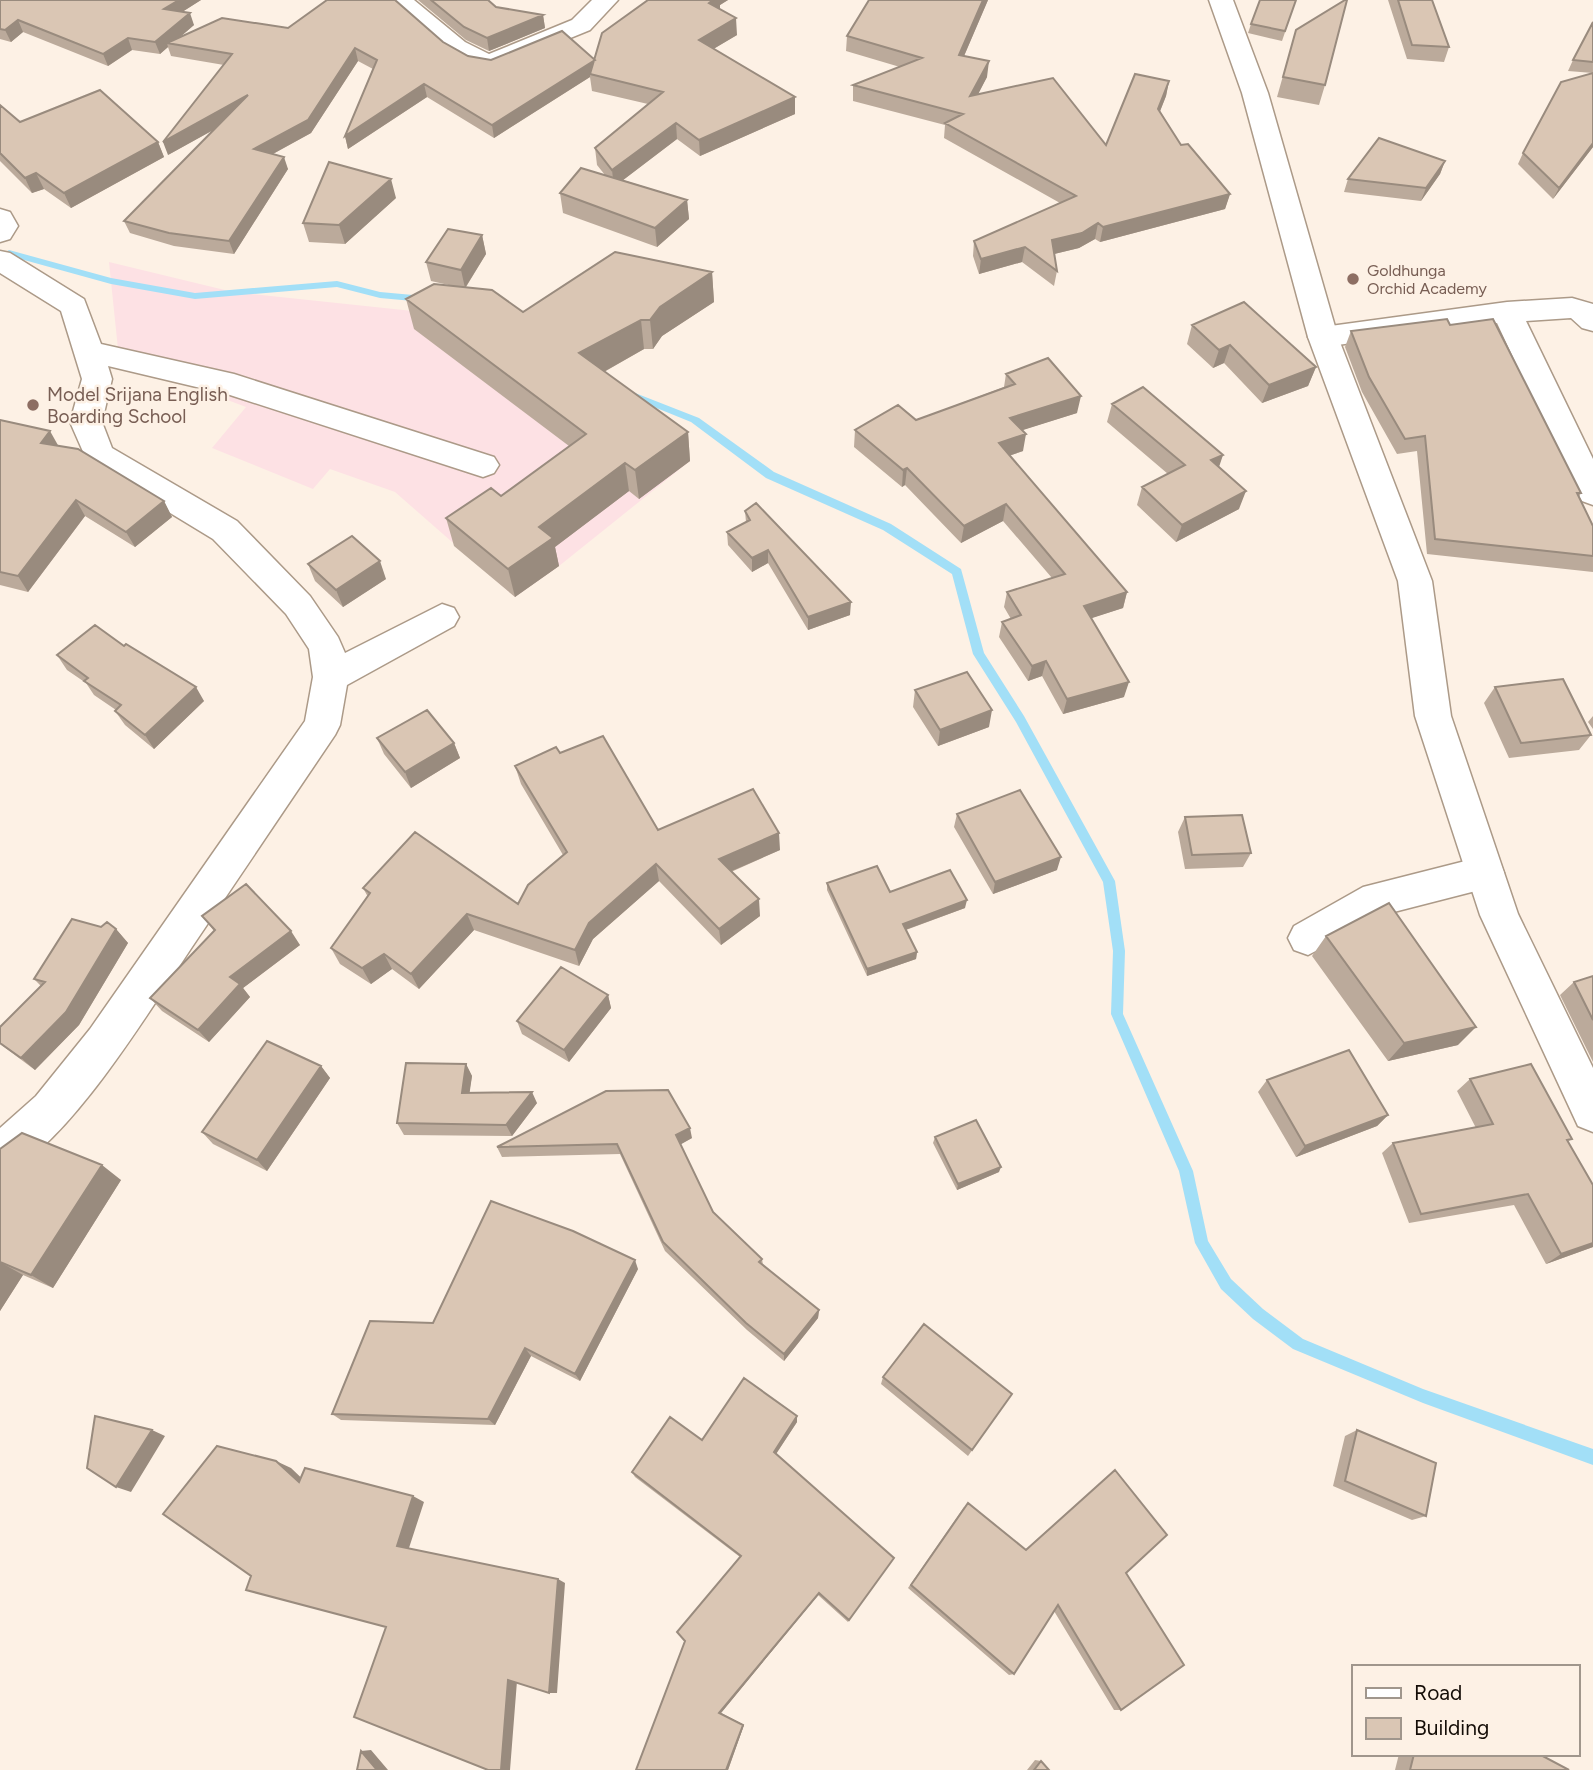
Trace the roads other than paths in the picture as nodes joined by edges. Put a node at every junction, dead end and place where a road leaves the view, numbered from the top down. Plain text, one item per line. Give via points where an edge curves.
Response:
1 (399, 0) edge
2 (606, 0) edge
3 (1221, 0) edge
4 (1, 234) edge
5 (1507, 312) junction
6 (1593, 321) edge
7 (1323, 337) junction
8 (86, 351) junction
9 (483, 465) dead end
10 (1593, 493) edge
11 (442, 617) dead end
12 (331, 677) junction
13 (1485, 873) junction
14 (1308, 938) dead end
15 (1593, 1112) edge
16 (0, 1156) edge

1 - 2 street via 440,36 492,62 581,25
3 - 7 street via 1255,93
4 - 8 street via 74,306
5 - 6 street via 1572,308
5 - 7 street
5 - 10 street
7 - 13 street via 1415,581 1433,716
8 - 9 street via 234,385
8 - 12 street via 97,379 86,422 99,455 225,530 298,605 326,647
11 - 12 street
12 - 16 street via 322,725 104,1042 51,1110
13 - 14 street via 1377,899
13 - 15 street via 1499,915

